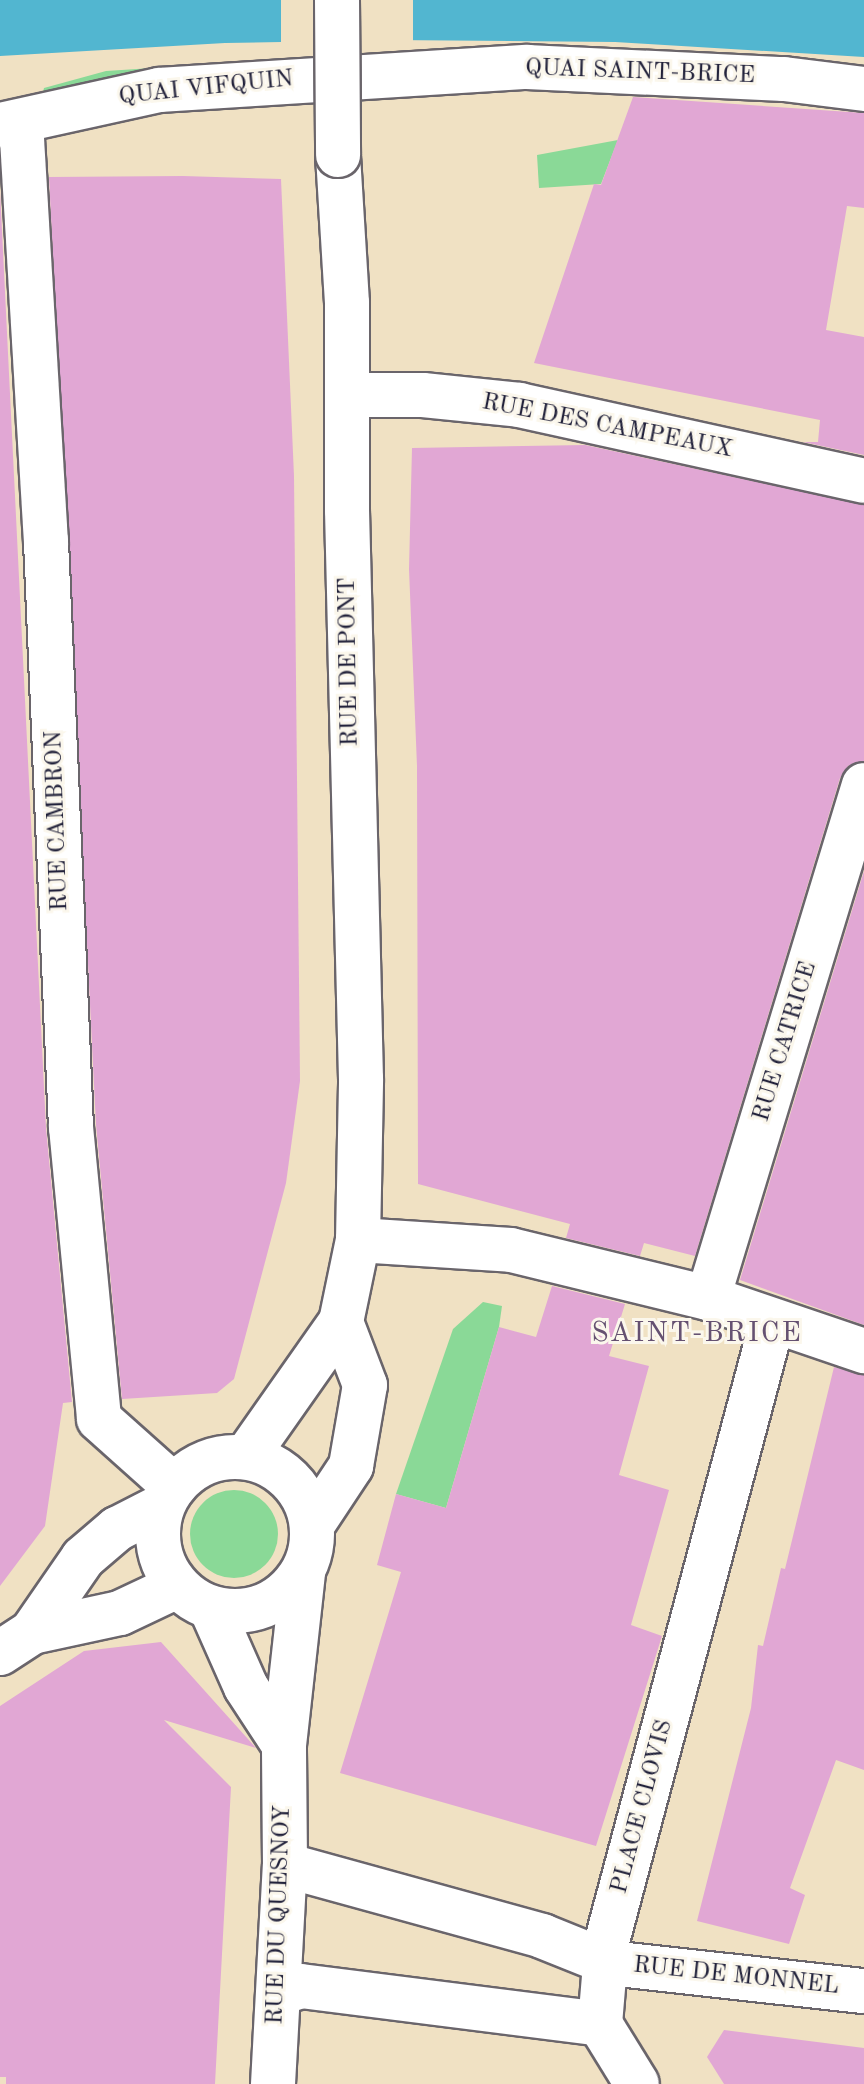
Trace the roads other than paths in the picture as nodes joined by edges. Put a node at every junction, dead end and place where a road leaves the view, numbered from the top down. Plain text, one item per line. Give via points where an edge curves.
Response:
1 (337, 0) edge
2 (415, 75) joint
3 (864, 89) edge
4 (10, 123) edge
5 (347, 395) junction
6 (864, 481) edge
7 (864, 785) edge
8 (358, 1240) junction
9 (708, 1298) junction
10 (341, 1322) junction
11 (772, 1323) junction
12 (864, 1351) edge
13 (246, 1457) junction
14 (168, 1496) junction
15 (312, 1525) junction
16 (303, 1573) junction
17 (194, 1597) junction
18 (16, 1643) edge
19 (284, 1745) junction
20 (285, 1865) junction
21 (609, 1963) junction
22 (864, 1991) edge
23 (280, 1993) junction
24 (600, 2024) junction
25 (273, 2084) edge
26 (637, 2084) edge

1 - 5 street, RUE DE PONT, bridge
2 - 3 street, QUAI SAINT-BRICE via 527,67 784,79
2 - 4 street, QUAI VIFQUIN via 159,90
4 - 14 street, RUE CAMBRON via 46,541 71,1127 99,1419
5 - 6 street, RUE DES CAMPEAUX via 423,395 519,405
5 - 8 street, RUE DE PONT via 361,1079
7 - 9 street, RUE CATRICE
8 - 9 street via 511,1250
8 - 10 street, RUE DE PONT
9 - 11 street
10 - 13 street, RUE DE PONT
10 - 15 street via 365,1385 351,1466
11 - 12 street
11 - 21 street, PLACE CLOVIS via 607,1941
13 - 14 street via 222,1457 193,1468
13 - 15 street via 280,1470 302,1494
14 - 17 street via 157,1542 163,1565
14 - 18 street via 83,1558
15 - 16 street via 312,1550
16 - 17 street via 279,1599 247,1611
16 - 19 street, RUE DU QUESNOY
17 - 18 street
17 - 19 street
19 - 20 street, RUE DU QUESNOY
20 - 21 street via 542,1936
20 - 23 street, RUE DU QUESNOY
21 - 22 street, RUE DE MONNEL
21 - 24 street, PLACE CLOVIS
23 - 24 street via 301,1986
23 - 25 street, RUE DU QUESNOY
24 - 26 street

